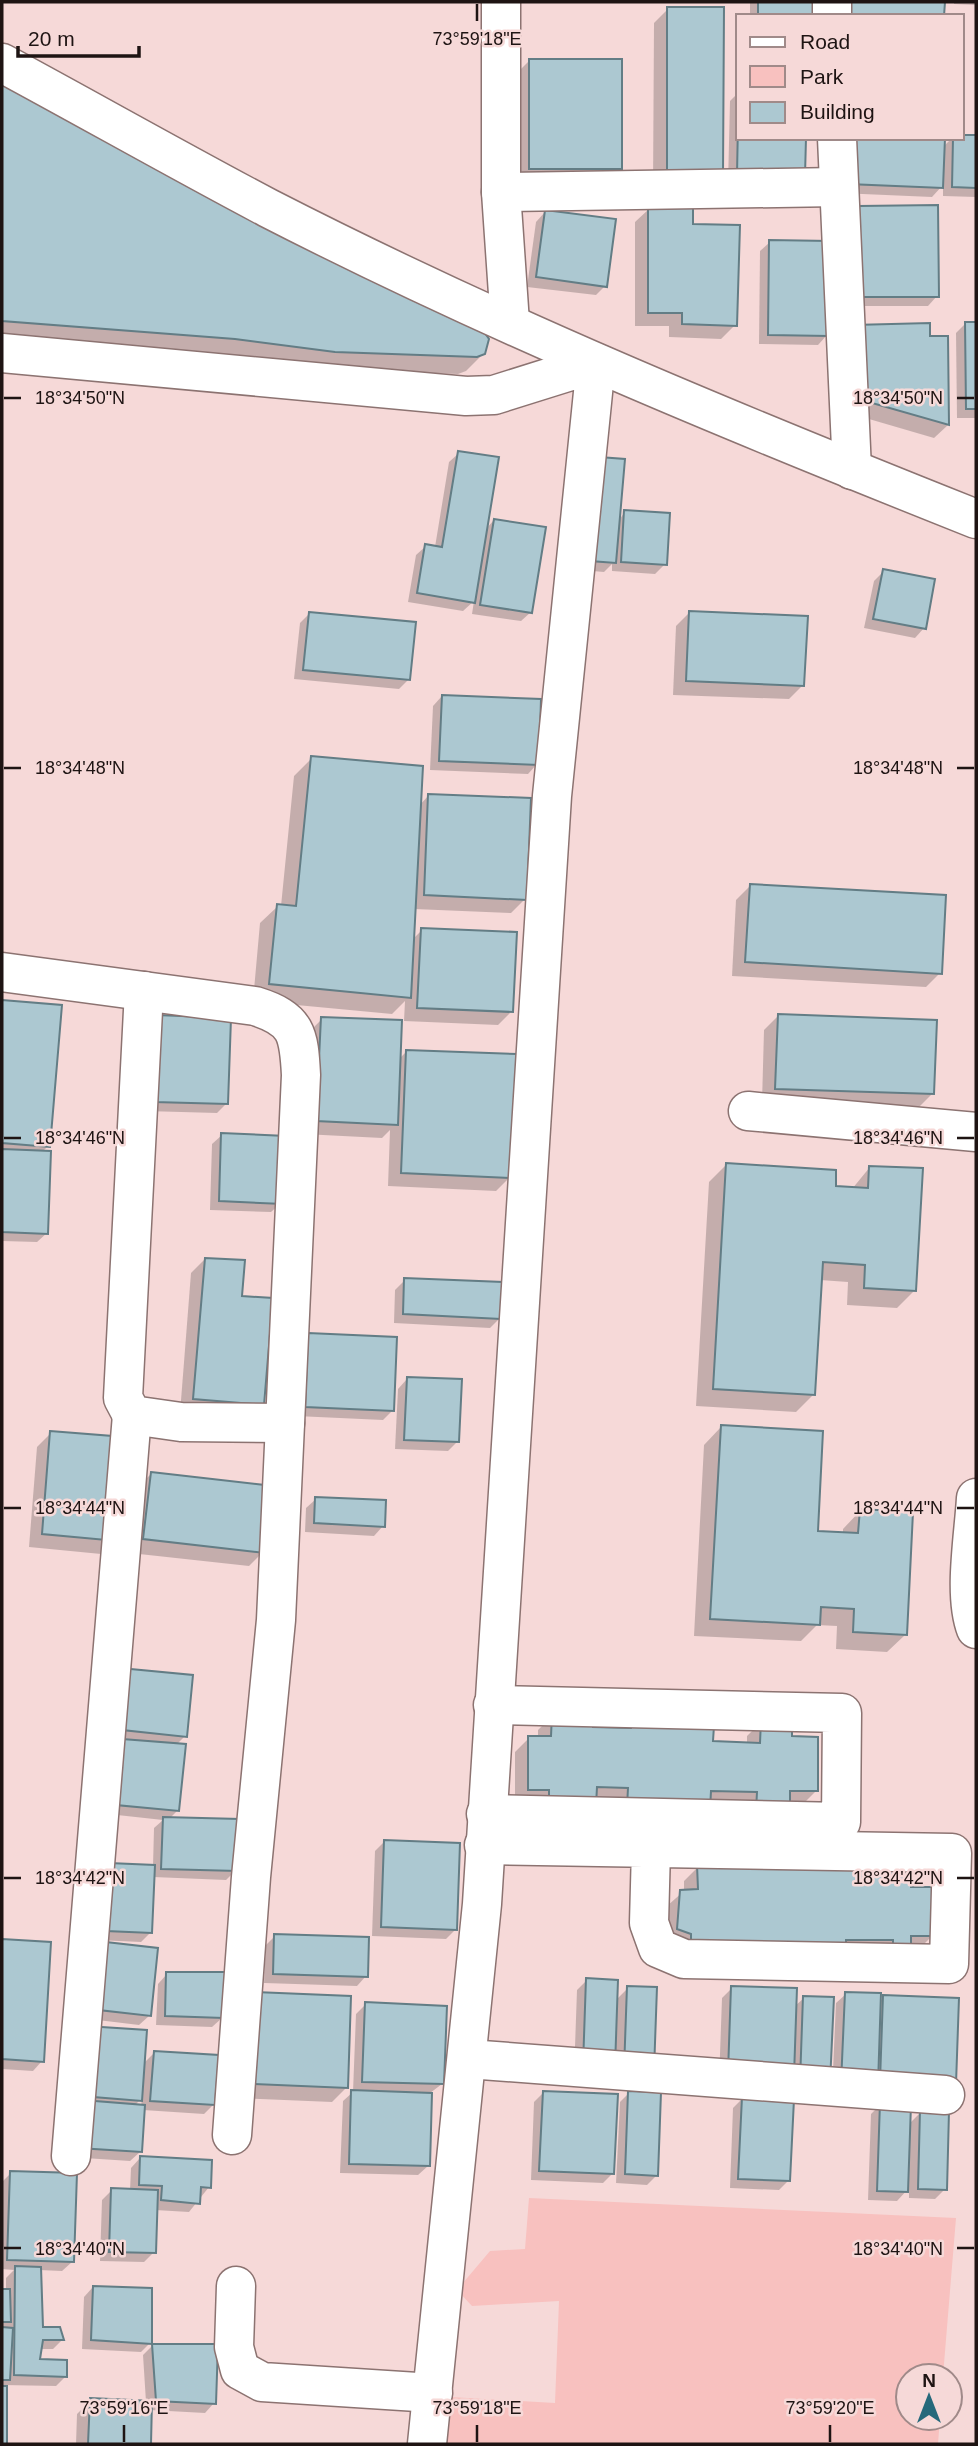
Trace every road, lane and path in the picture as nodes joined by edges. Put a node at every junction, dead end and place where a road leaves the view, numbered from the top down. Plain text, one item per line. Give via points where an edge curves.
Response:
1 (501, 2) edge
2 (2, 63) edge
3 (837, 140) edge
4 (839, 187) junction
5 (501, 192) junction
6 (510, 323) junction
7 (2, 353) edge
8 (596, 363) junction
9 (852, 470) junction
10 (976, 519) edge
11 (2, 972) edge
12 (144, 991) junction
13 (748, 1111) dead end
14 (976, 1132) edge
15 (132, 1415) junction
16 (285, 1423) junction
17 (976, 1498) edge
18 (976, 1629) edge
19 (493, 1705) junction
20 (485, 1829) junction
21 (651, 1849) junction
22 (468, 2059) junction
23 (945, 2095) dead end
24 (232, 2135) dead end
25 (71, 2156) dead end
26 (236, 2286) dead end
27 (433, 2393) junction
28 (428, 2444) edge

1 - 5 street
2 - 6 street via 269,208
3 - 4 street
4 - 5 street
4 - 9 street
5 - 6 street
6 - 8 street
7 - 8 street via 466,396 494,395
8 - 9 street
8 - 19 street via 552,796
9 - 10 street
11 - 12 street
12 - 15 street via 123,1398
12 - 16 street via 273,1012 285,1018 299,1043
13 - 14 street
15 - 16 street via 181,1422
15 - 25 street
16 - 24 street via 276,1620
17 - 18 street via 972,1583
19 - 20 street
19 - 20 street via 842,1713 841,1822
20 - 21 street
20 - 22 street
21 - 21 street via 952,1853 949,1964 684,1959 658,1948 649,1923
22 - 23 street
22 - 27 street
26 - 27 street via 234,2347 240,2370 262,2382
27 - 28 street

